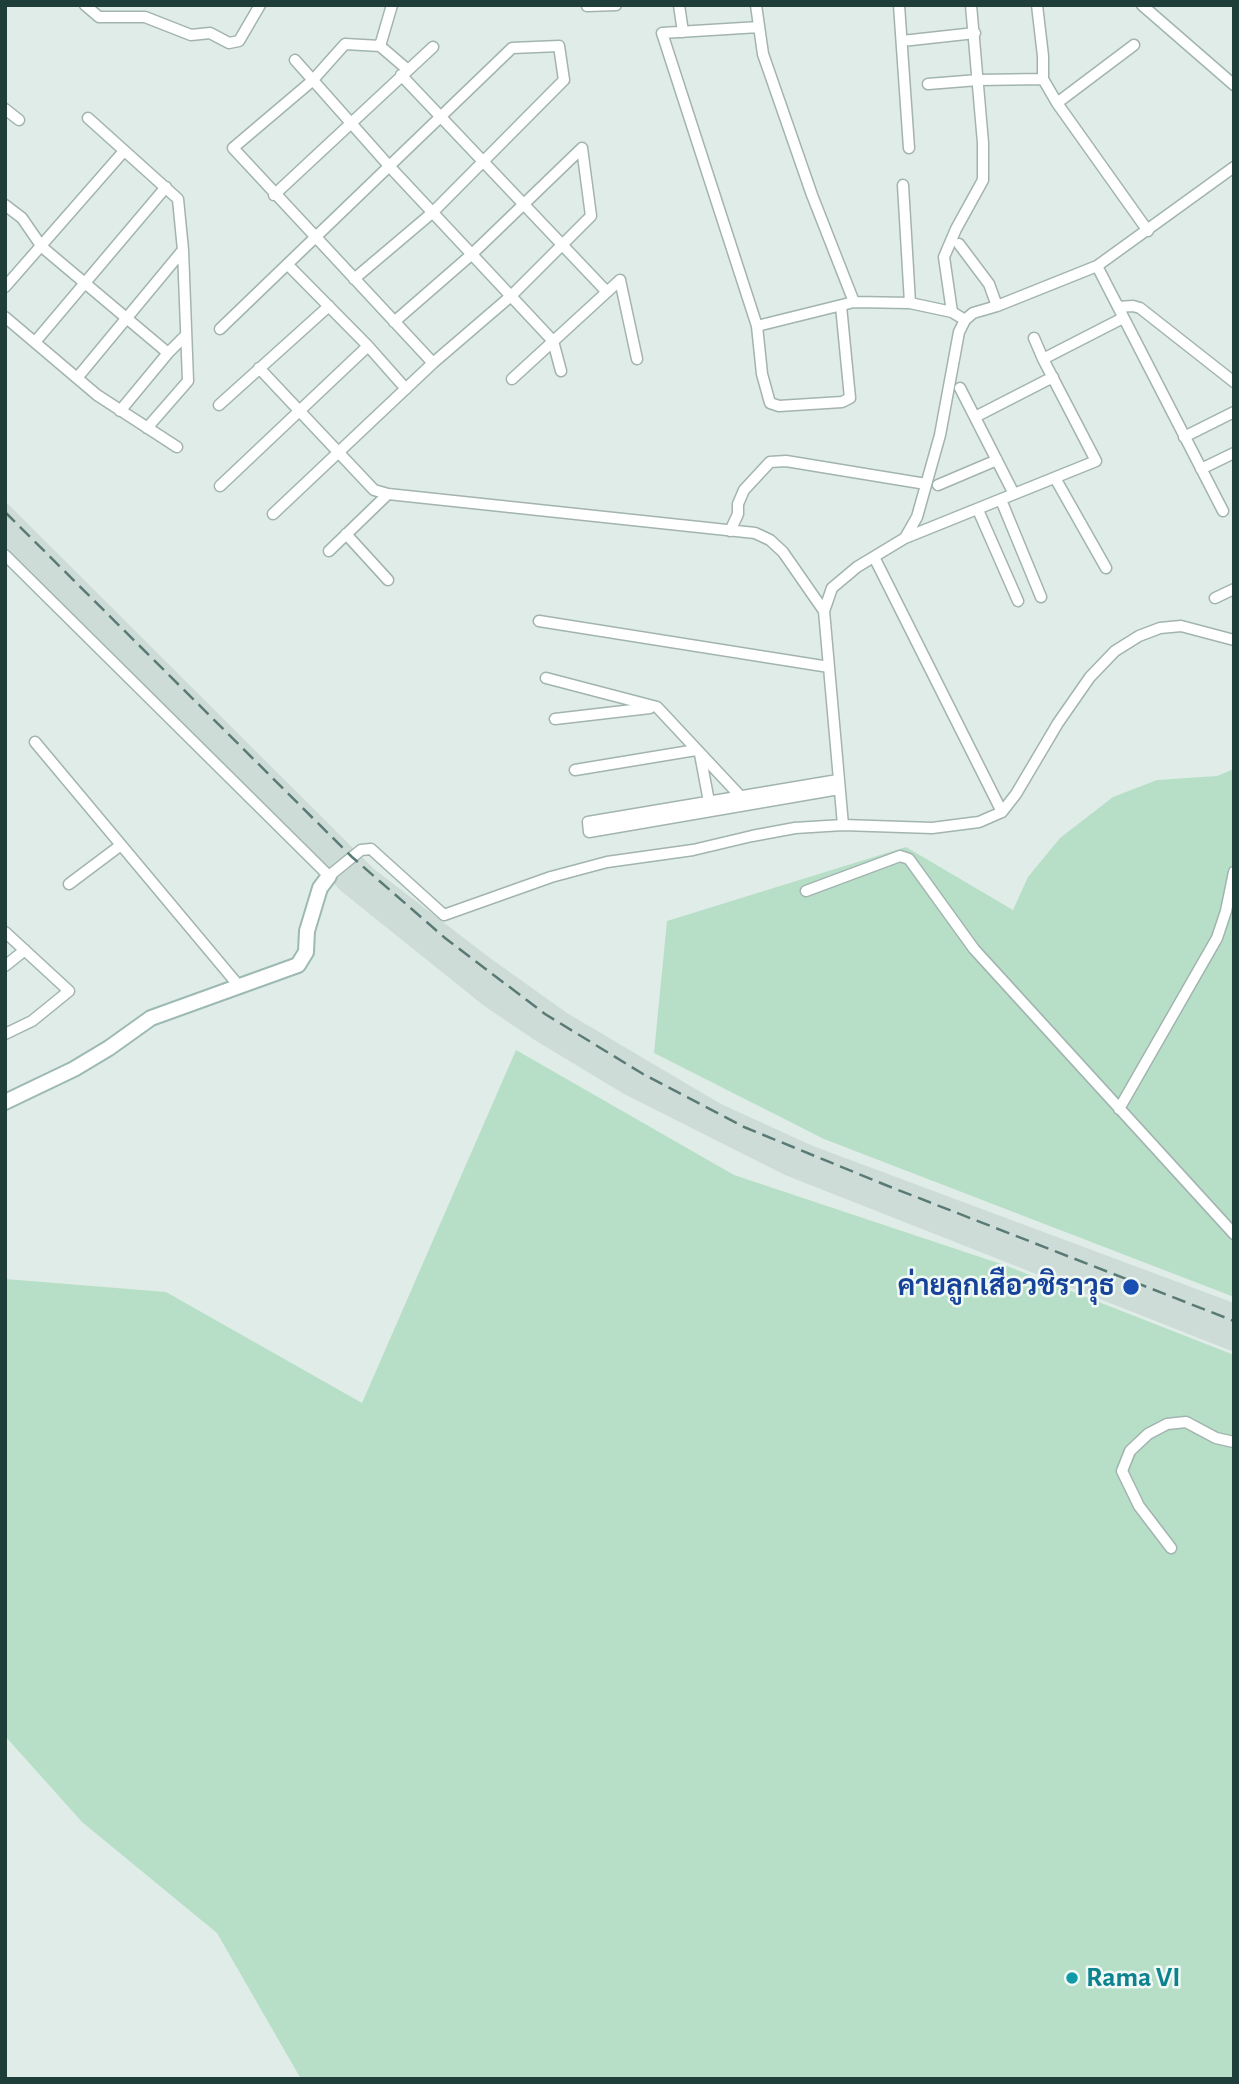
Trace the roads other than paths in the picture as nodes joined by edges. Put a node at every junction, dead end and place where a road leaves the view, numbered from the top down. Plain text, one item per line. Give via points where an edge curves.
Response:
1 (85, 5) edge
2 (260, 5) edge
3 (392, 5) edge
4 (616, 5) edge
5 (679, 5) edge
6 (756, 5) edge
7 (899, 5) edge
8 (971, 5) edge
9 (1037, 5) edge
10 (1142, 5) edge
11 (587, 6) edge
12 (759, 27) junction
13 (683, 32) junction
14 (975, 33) junction
15 (902, 41) junction
16 (380, 46) junction
17 (1134, 46) dead end
18 (433, 47) dead end
19 (295, 60) dead end
20 (405, 72) junction
21 (1043, 79) junction
22 (978, 80) junction
23 (312, 81) junction
24 (928, 84) dead end
25 (1234, 85) edge
26 (1057, 103) junction
27 (5, 109) edge
28 (442, 117) junction
29 (88, 118) dead end
30 (19, 120) dead end
31 (351, 124) junction
32 (909, 148) dead end
33 (124, 151) junction
34 (483, 161) junction
35 (390, 167) junction
36 (1233, 170) edge
37 (903, 185) dead end
38 (166, 187) junction
39 (274, 195) junction
40 (524, 204) junction
41 (5, 205) edge
42 (432, 212) junction
43 (1148, 231) junction
44 (315, 239) junction
45 (959, 244) dead end
46 (562, 245) junction
47 (42, 247) junction
48 (183, 250) junction
49 (471, 255) junction
50 (288, 265) junction
51 (1097, 266) junction
52 (354, 279) junction
53 (83, 282) junction
54 (5, 287) edge
55 (607, 292) junction
56 (511, 296) junction
57 (854, 302) junction
58 (910, 303) junction
59 (329, 306) junction
60 (841, 306) junction
61 (997, 306) junction
62 (1118, 307) junction
63 (952, 312) junction
64 (5, 317) edge
65 (127, 318) junction
66 (1123, 318) junction
67 (965, 320) junction
68 (394, 322) junction
69 (757, 326) junction
70 (220, 329) dead end
71 (186, 335) junction
72 (1034, 338) dead end
73 (553, 341) junction
74 (35, 342) junction
75 (368, 346) junction
76 (168, 353) junction
77 (637, 359) dead end
78 (1043, 359) junction
79 (433, 363) junction
80 (259, 368) junction
81 (561, 371) dead end
82 (1053, 377) junction
83 (77, 378) junction
84 (512, 379) dead end
85 (1234, 382) edge
86 (960, 388) dead end
87 (406, 389) junction
88 (219, 405) dead end
89 (120, 411) junction
90 (300, 411) junction
91 (1234, 412) edge
92 (975, 417) junction
93 (147, 428) junction
94 (1184, 437) junction
95 (177, 447) dead end
96 (340, 453) junction
97 (1234, 453) edge
98 (997, 460) junction
99 (1201, 469) junction
100 (1055, 478) junction
101 (926, 484) junction
102 (937, 485) dead end
103 (220, 486) dead end
104 (388, 494) junction
105 (1014, 494) junction
106 (1002, 499) junction
107 (978, 510) junction
108 (1223, 512) dead end
109 (273, 514) dead end
110 (730, 531) junction
111 (346, 534) junction
112 (905, 538) junction
113 (329, 551) dead end
114 (5, 555) edge
115 (874, 557) junction
116 (1105, 568) dead end
117 (388, 580) dead end
118 (1234, 589) edge
119 (1041, 597) dead end
120 (1214, 598) dead end
121 (1018, 601) dead end
122 (824, 611) junction
123 (540, 621) dead end
124 (1234, 640) edge
125 (829, 667) junction
126 (546, 678) dead end
127 (657, 707) junction
128 (555, 719) dead end
129 (35, 742) dead end
130 (698, 752) junction
131 (575, 770) dead end
132 (838, 785) junction
133 (743, 801) junction
134 (710, 806) junction
135 (1002, 812) junction
136 (643, 818) dead end
137 (843, 825) junction
138 (121, 845) junction
139 (1234, 872) edge
140 (329, 876) junction
141 (69, 884) dead end
142 (806, 891) dead end
143 (5, 932) edge
144 (25, 950) junction
145 (5, 966) edge
146 (239, 986) junction
147 (5, 1034) edge
148 (5, 1102) edge
149 (1119, 1109) junction
150 (1234, 1234) edge
151 (1234, 1442) edge
152 (1171, 1548) dead end

1 - 2 street via 99,17 145,17 191,35 210,33 229,43 239,41
3 - 16 street
4 - 11 street
5 - 13 street
6 - 12 street
7 - 15 street
8 - 14 street
9 - 21 street
10 - 25 street
12 - 13 street
12 - 57 street via 767,67
13 - 69 street via 662,33
14 - 15 street
14 - 22 street
15 - 32 street
16 - 20 street
16 - 23 street via 345,44
17 - 26 street
18 - 20 street
19 - 23 street
20 - 28 street
20 - 31 street
21 - 22 street
21 - 26 street
22 - 24 street
22 - 63 street via 983,180 944,257
23 - 31 street
23 - 39 street via 233,149
26 - 43 street
27 - 30 street
28 - 34 street
28 - 34 street via 512,48 559,46 565,80
28 - 35 street
29 - 33 street
31 - 35 street
31 - 39 street
33 - 38 street
33 - 47 street
34 - 40 street
34 - 42 street
35 - 42 street
35 - 44 street
36 - 43 street
37 - 58 street
38 - 48 street via 178,199
38 - 53 street
39 - 44 street
40 - 46 street
40 - 46 street via 582,148 591,216
40 - 49 street
41 - 47 street via 22,218
42 - 49 street
42 - 52 street
43 - 51 street
44 - 50 street
44 - 52 street
45 - 61 street via 989,284
46 - 55 street
46 - 56 street
47 - 53 street
47 - 54 street
48 - 65 street
48 - 71 street
49 - 56 street
49 - 68 street
50 - 59 street
50 - 70 street
51 - 61 street
51 - 62 street
52 - 68 street
53 - 65 street
53 - 74 street
55 - 73 street
55 - 77 street via 620,280
56 - 73 street
56 - 79 street
57 - 58 street
57 - 60 street
58 - 63 street
59 - 75 street
59 - 80 street
60 - 69 street
60 - 69 street via 850,392 846,401 770,403
61 - 67 street
62 - 66 street
62 - 85 street via 1140,309
63 - 67 street
64 - 74 street
65 - 76 street
65 - 83 street
66 - 78 street
66 - 94 street
67 - 101 street
68 - 79 street
71 - 76 street
71 - 93 street via 188,381
72 - 78 street
73 - 81 street
73 - 84 street
74 - 83 street
75 - 87 street
75 - 90 street
76 - 89 street
78 - 82 street
79 - 87 street
80 - 88 street
80 - 90 street
82 - 92 street
82 - 100 street via 1096,461
83 - 89 street
86 - 92 street
87 - 96 street
89 - 93 street
90 - 96 street
90 - 103 street
91 - 94 street
92 - 98 street
93 - 95 street
94 - 99 street
96 - 104 street via 374,490
96 - 109 street
97 - 99 street
98 - 102 street
98 - 105 street
99 - 108 street
100 - 105 street
100 - 116 street
101 - 110 street via 786,461 770,463 744,490
101 - 112 street
104 - 110 street
104 - 111 street
105 - 106 street
106 - 107 street
106 - 119 street
107 - 112 street
107 - 121 street
110 - 122 street via 755,533 770,540
111 - 113 street
111 - 117 street
112 - 115 street
114 - 140 street
115 - 122 street via 832,588
115 - 135 street
118 - 120 street
122 - 125 street
123 - 125 street
124 - 135 street via 1181,626 1160,628 1115,651 1090,677
125 - 132 street
126 - 127 street
127 - 128 street
127 - 130 street
129 - 138 street
130 - 131 street
130 - 133 street
130 - 134 street
132 - 133 street
132 - 137 street
133 - 134 street
134 - 136 street
135 - 137 street via 979,822 932,828
137 - 140 street via 795,828 607,862 444,915 371,849 361,850
138 - 141 street
138 - 146 street
139 - 149 street via 1217,938
140 - 146 street via 320,888 307,931 306,952 298,964
142 - 149 street via 900,856 909,859 974,949
143 - 144 street
144 - 145 street
144 - 147 street via 69,991 32,1021
146 - 148 street via 151,1018 74,1069
149 - 150 street
151 - 152 street via 1186,1422 1167,1424 1130,1451 1122,1471 1139,1506

